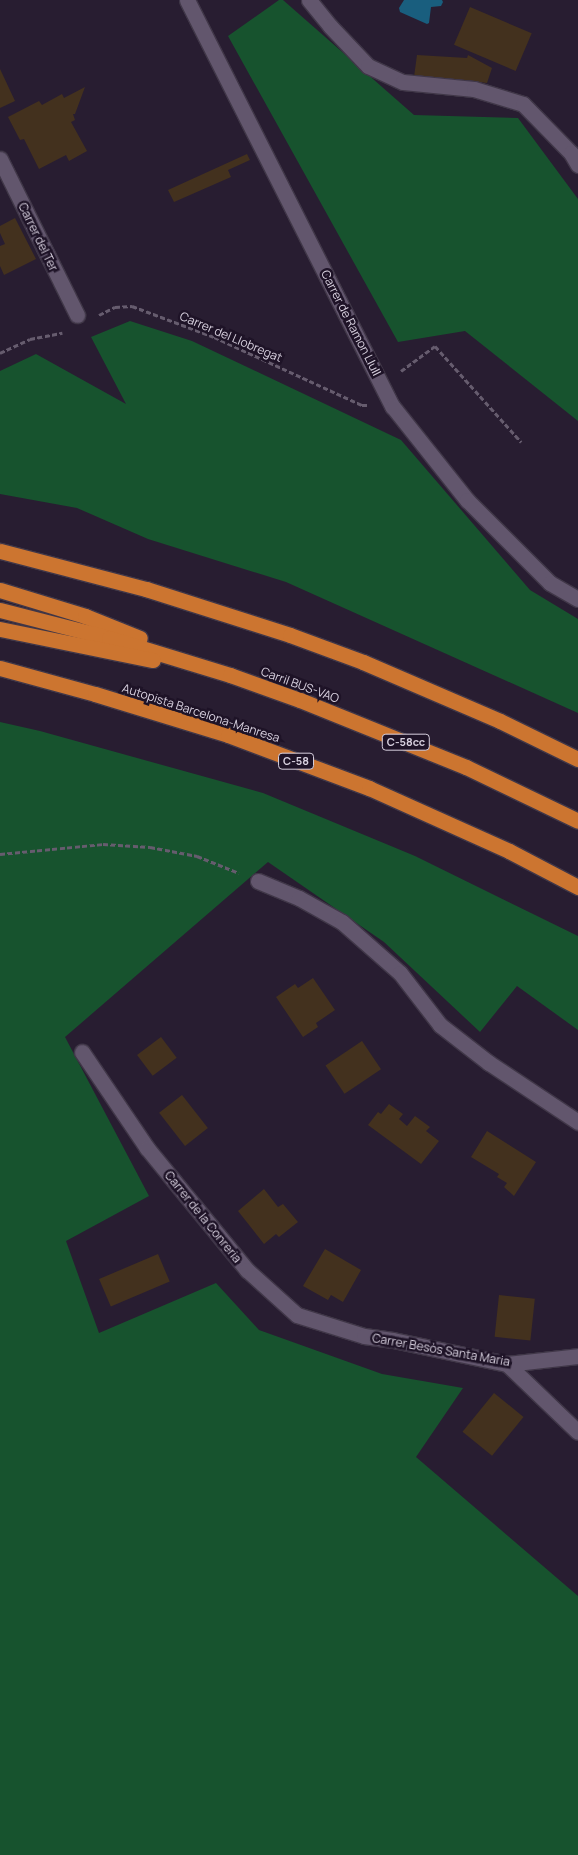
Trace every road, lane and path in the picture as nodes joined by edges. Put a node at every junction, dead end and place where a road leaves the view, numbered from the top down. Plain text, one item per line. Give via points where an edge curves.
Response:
1 (187, 0) edge
2 (309, 0) edge
3 (0, 159) edge
4 (578, 165) edge
5 (77, 315) dead end
6 (97, 316) dead end
7 (69, 329) dead end
8 (0, 353) edge
9 (383, 385) junction
10 (393, 407) junction
11 (521, 442) dead end
12 (0, 551) edge
13 (0, 590) edge
14 (578, 599) edge
15 (0, 610) edge
16 (0, 629) edge
17 (0, 668) edge
18 (230, 675) junction
19 (578, 759) edge
20 (578, 821) edge
21 (0, 854) edge
22 (258, 881) joint
23 (578, 887) edge
24 (82, 1052) dead end
25 (578, 1122) edge
26 (364, 1336) joint
27 (578, 1356) edge
28 (507, 1364) junction
29 (578, 1432) edge

1 - 9 street, Carrer de Ramon Llull
2 - 4 street via 368,66 403,82 474,89 523,104 571,153
3 - 5 street, Carrer del Ter
6 - 10 path, Carrer del Llobregat via 115,307 132,306 214,337 362,405
7 - 8 path via 30,339
9 - 10 street, Carrer de Ramon Llull
9 - 11 path via 434,346
10 - 14 street, Carrer de Ramon Llull via 467,500 550,583
12 - 19 highway via 146,589 290,635 500,720
13 - 18 highway, C-58cc via 85,616
15 - 18 highway, Carril BUS-VAO / C-58cc via 109,638
16 - 18 highway, C-58cc
17 - 23 highway, Autopista Barcelona-Manresa / C-58 via 228,735 334,775 509,851
18 - 20 highway, Carril BUS-VAO / C-58cc via 384,732
21 - 22 path via 103,844 150,847 197,856
22 - 25 street via 299,898 342,922 400,973 440,1025 489,1063
24 - 26 street, Carrer de la Conreria via 147,1148 247,1270 297,1315
26 - 28 street, Carrer Besòs Santa Maria
27 - 28 street, Carrer Besòs Santa Maria
28 - 29 street

